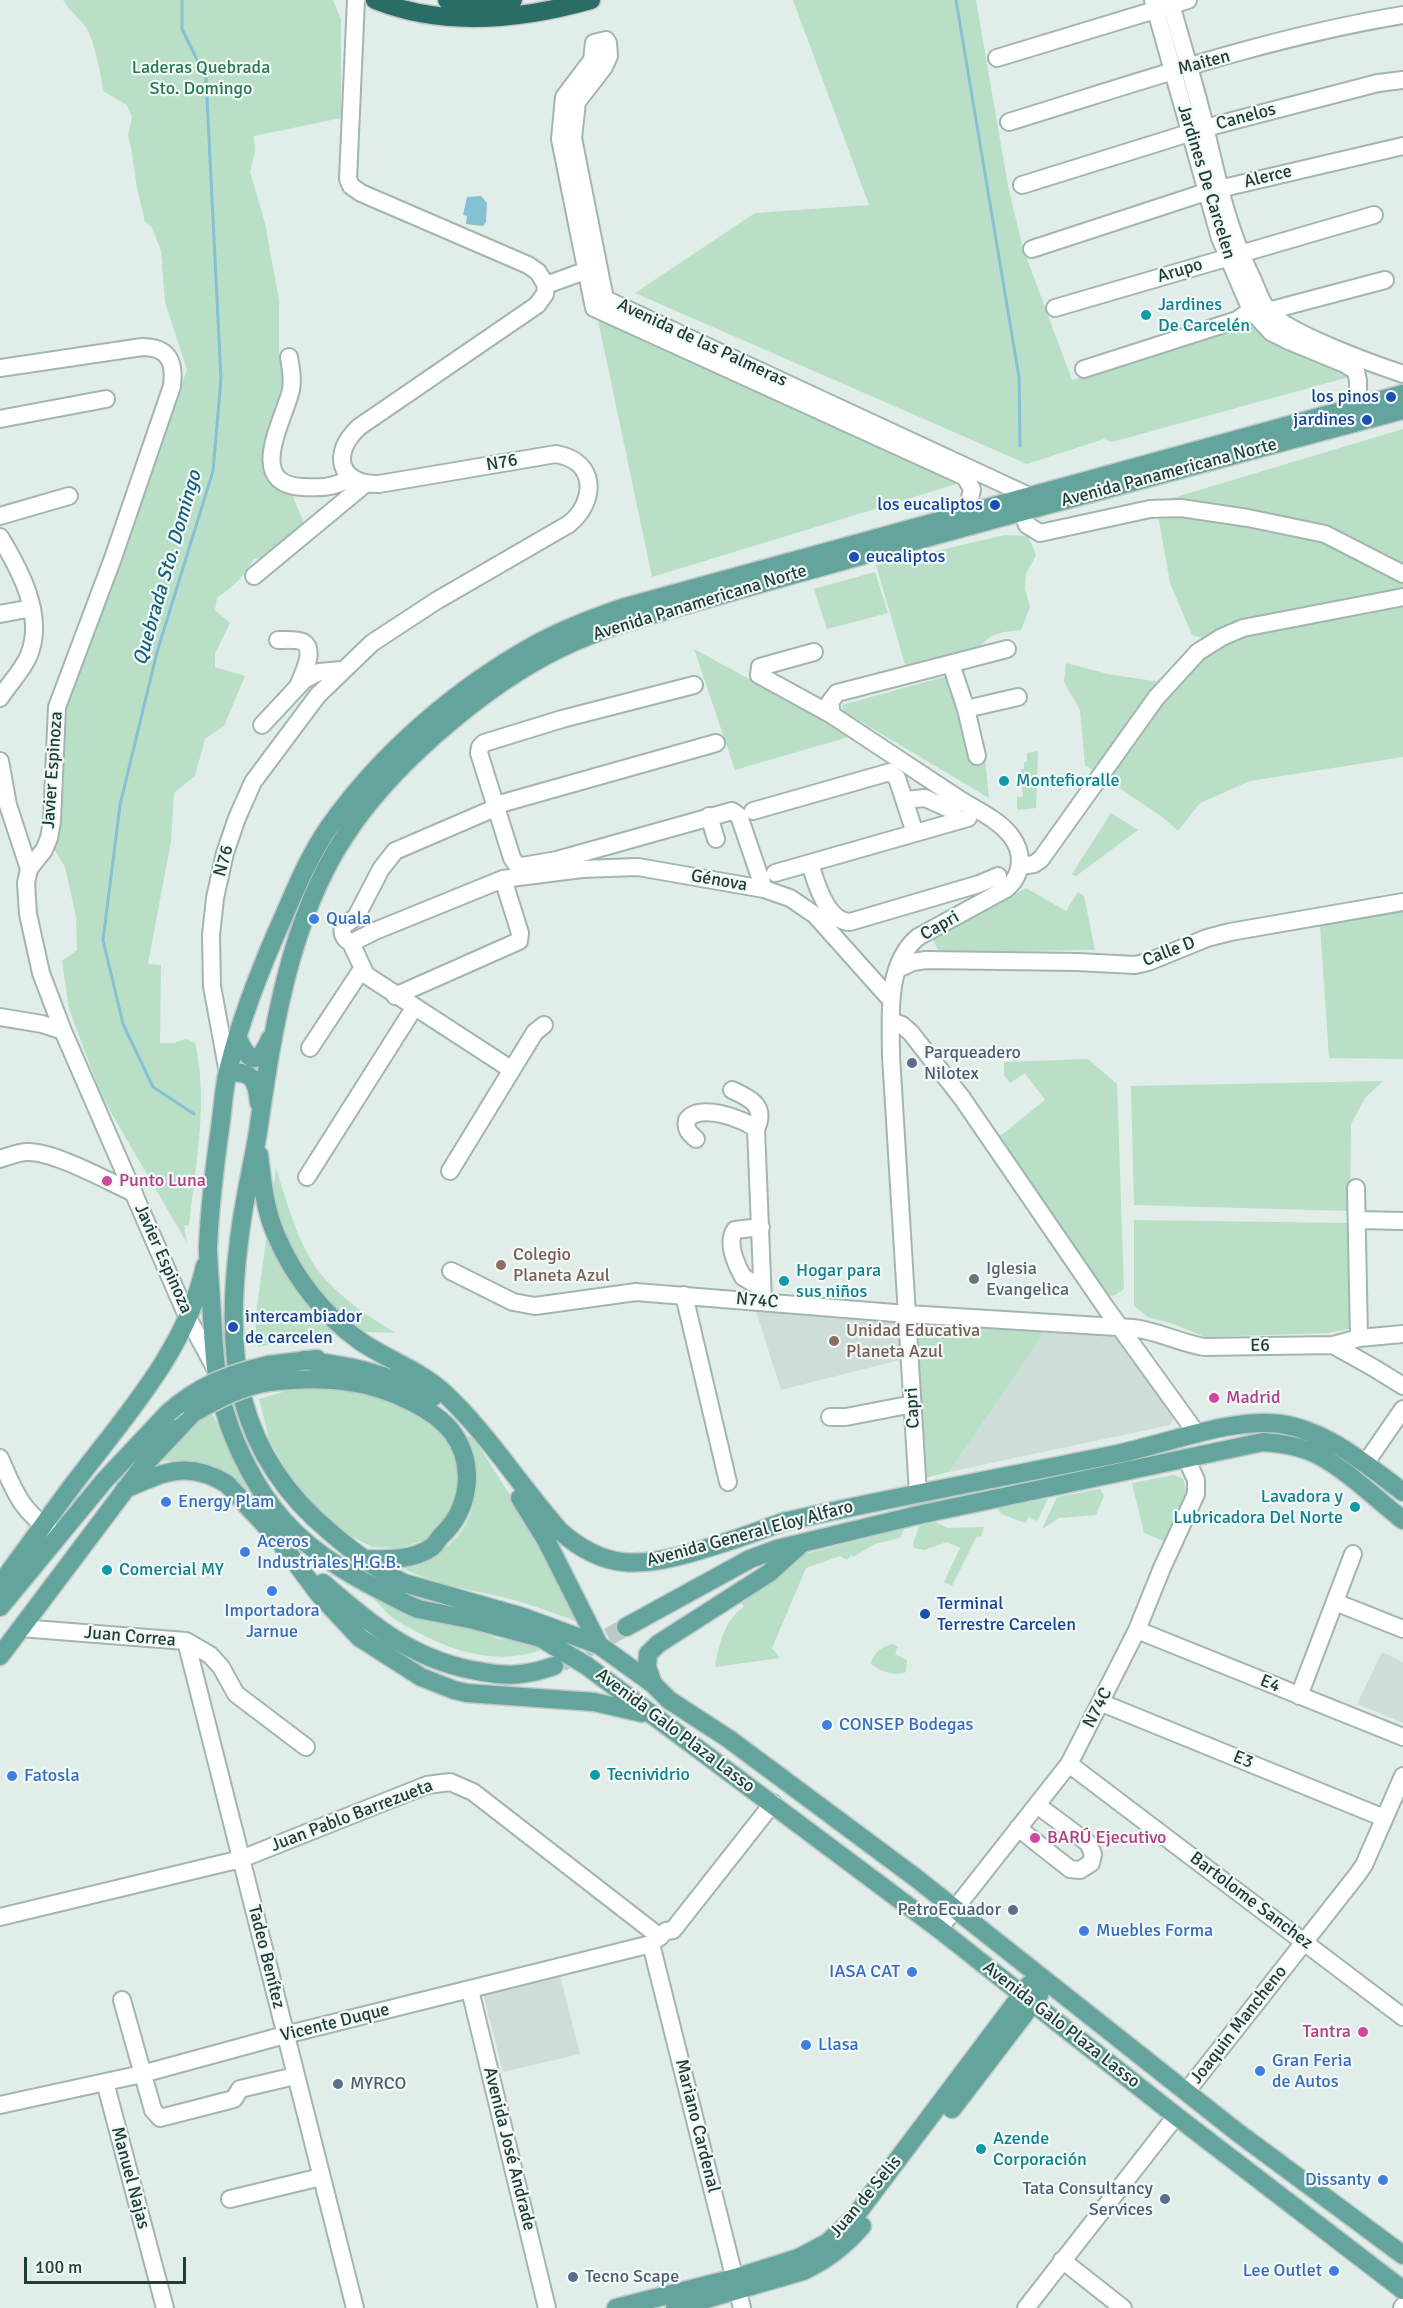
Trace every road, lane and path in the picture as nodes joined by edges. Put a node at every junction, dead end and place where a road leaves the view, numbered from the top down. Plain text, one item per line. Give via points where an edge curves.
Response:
1 (356, 0) edge
2 (375, 0) edge
3 (447, 0) edge
4 (513, 0) edge
5 (591, 0) edge
6 (1188, 0) edge
7 (1162, 3) edge
8 (1403, 15) edge
9 (997, 58) dead end
10 (1181, 68) junction
11 (1403, 80) edge
12 (1009, 122) dead end
13 (1197, 130) junction
14 (1403, 146) edge
15 (1022, 185) dead end
16 (1212, 191) junction
17 (1374, 215) dead end
18 (1032, 249) dead end
19 (1233, 255) junction
20 (593, 268) junction
21 (1385, 280) dead end
22 (546, 285) junction
23 (1055, 308) dead end
24 (1261, 308) junction
25 (289, 357) dead end
26 (0, 368) edge
27 (1084, 369) dead end
28 (1403, 375) edge
29 (1403, 394) edge
30 (106, 399) dead end
31 (1351, 407) junction
32 (1403, 410) edge
33 (0, 419) edge
34 (357, 481) junction
35 (69, 496) dead end
36 (1026, 504) junction
37 (967, 513) junction
38 (0, 516) edge
39 (0, 537) edge
40 (1403, 574) edge
41 (254, 576) dead end
42 (1403, 597) edge
43 (32, 608) junction
44 (0, 614) edge
45 (278, 640) dead end
46 (1007, 649) dead end
47 (814, 652) dead end
48 (951, 664) junction
49 (342, 670) junction
50 (299, 684) junction
51 (694, 685) dead end
52 (0, 698) edge
53 (1018, 698) dead end
54 (966, 709) junction
55 (832, 715) junction
56 (262, 725) dead end
57 (716, 743) dead end
58 (977, 756) dead end
59 (0, 761) edge
60 (905, 800) junction
61 (4, 808) edge
62 (492, 808) junction
63 (966, 810) junction
64 (753, 811) dead end
65 (709, 816) junction
66 (915, 832) junction
67 (716, 839) dead end
68 (810, 863) junction
69 (1021, 866) junction
70 (29, 869) junction
71 (775, 873) dead end
72 (998, 876) dead end
73 (503, 879) junction
74 (764, 889) junction
75 (1403, 902) edge
76 (356, 917) junction
77 (375, 931) junction
78 (351, 943) junction
79 (362, 969) junction
80 (898, 969) junction
81 (395, 996) junction
82 (891, 1000) junction
83 (414, 1008) junction
84 (0, 1017) edge
85 (891, 1022) junction
86 (544, 1025) dead end
87 (63, 1031) junction
88 (273, 1033) junction
89 (238, 1038) junction
90 (310, 1048) dead end
91 (512, 1070) junction
92 (228, 1072) junction
93 (732, 1090) dead end
94 (260, 1114) junction
95 (756, 1129) junction
96 (257, 1135) junction
97 (696, 1139) dead end
98 (0, 1159) edge
99 (450, 1171) dead end
100 (307, 1177) dead end
101 (1356, 1188) dead end
102 (134, 1193) junction
103 (1357, 1220) junction
104 (1403, 1221) edge
105 (760, 1227) junction
106 (208, 1250) junction
107 (164, 1262) junction
108 (204, 1269) junction
109 (451, 1271) dead end
110 (684, 1295) junction
111 (763, 1295) junction
112 (907, 1314) junction
113 (187, 1316) junction
114 (1120, 1328) junction
115 (1403, 1334) edge
116 (1359, 1338) junction
117 (1333, 1345) junction
118 (304, 1360) junction
119 (393, 1362) junction
120 (215, 1368) junction
121 (269, 1374) junction
122 (1403, 1386) edge
123 (913, 1404) junction
124 (1403, 1409) edge
125 (830, 1417) dead end
126 (172, 1421) junction
127 (1197, 1434) junction
128 (0, 1458) edge
129 (1186, 1458) junction
130 (1365, 1464) junction
131 (728, 1482) dead end
132 (125, 1490) junction
133 (1403, 1492) edge
134 (918, 1493) junction
135 (1403, 1520) edge
136 (50, 1530) junction
137 (801, 1544) junction
138 (290, 1554) junction
139 (1353, 1554) dead end
140 (324, 1559) junction
141 (366, 1559) junction
142 (0, 1584) edge
143 (1335, 1602) junction
144 (0, 1607) edge
145 (364, 1619) junction
146 (20, 1628) junction
147 (626, 1628) tunnel mouth
148 (1403, 1629) edge
149 (1137, 1630) junction
150 (186, 1641) junction
151 (599, 1645) junction
152 (0, 1656) edge
153 (554, 1666) tunnel mouth
154 (653, 1684) junction
155 (1299, 1695) junction
156 (1102, 1703) junction
157 (655, 1717) junction
158 (1403, 1737) edge
159 (306, 1747) dead end
160 (1069, 1764) junction
161 (1401, 1786) edge
162 (768, 1800) junction
163 (1036, 1805) junction
164 (1384, 1818) junction
165 (1018, 1828) junction
166 (241, 1859) junction
167 (955, 1908) junction
168 (0, 1917) edge
169 (939, 1929) junction
170 (659, 1937) junction
171 (1305, 1942) junction
172 (1043, 1978) junction
173 (470, 1990) junction
174 (1028, 1999) junction
175 (122, 2000) dead end
176 (1403, 2017) edge
177 (285, 2035) junction
178 (142, 2074) junction
179 (295, 2076) junction
180 (105, 2082) junction
181 (1187, 2091) junction
182 (0, 2105) edge
183 (1176, 2116) junction
184 (321, 2177) junction
185 (230, 2199) dead end
186 (1403, 2255) edge
187 (1062, 2260) junction
188 (1403, 2290) edge
189 (738, 2292) edge
190 (622, 2307) edge
191 (165, 2308) edge
192 (355, 2308) edge
193 (547, 2308) edge
194 (675, 2308) edge
195 (1026, 2308) edge
196 (1123, 2308) edge

1 - 22 street via 348,179 351,186 528,265
2 - 5 highway via 414,13 467,19 536,13
3 - 4 highway
6 - 7 street
7 - 9 street
7 - 10 street, Jardines De Carcelen
8 - 10 street, Maiten via 1355,23
10 - 12 street, Maiten
10 - 13 street, Jardines De Carcelen
11 - 13 street, Canelos
13 - 15 street, Canelos
13 - 16 street, Jardines De Carcelen
14 - 16 street, Alerce
16 - 18 street, Alerce
16 - 19 street, Jardines De Carcelen
17 - 19 street, Arupo
19 - 23 street, Arupo
19 - 24 street, Jardines De Carcelen
20 - 20 street, Avenida de las Palmeras via 573,138 577,102 609,56 606,40 594,43 592,60 564,97 560,139
20 - 22 street
20 - 36 street, Avenida de las Palmeras via 605,298
20 - 37 street, Avenida de las Palmeras via 594,308 965,477 972,489
21 - 24 street
22 - 34 street via 537,305 351,435 343,446 342,460
24 - 27 street via 1236,320
24 - 28 street, Jardines De Carcelen via 1292,329
24 - 31 street, Jardines De Carcelen via 1271,332 1356,371 1358,394
25 - 34 street, N76 via 291,388 273,450 276,479 292,487 323,488
26 - 70 street, Javier Espinoza via 151,347 167,355 173,374 113,558 60,694 55,721 52,821 44,850
29 - 31 main road, Avenida Panamericana Norte
30 - 33 street
31 - 36 main road, Avenida Panamericana Norte
32 - 36 main road, Avenida Panamericana Norte
34 - 41 street
34 - 49 street, N76 via 388,484 556,454 567,456 579,466 590,492 583,511 568,524 436,601 379,638
35 - 38 street
36 - 37 main road, Avenida Panamericana Norte
36 - 40 street via 1027,525 1040,533 1150,509 1181,508 1248,518 1325,534
36 - 88 main road, Avenida Panamericana Norte via 627,621 558,649 519,671 416,754 342,838 297,939
37 - 89 main road, Avenida Panamericana Norte via 622,608 543,640 474,684 397,749 356,791 327,830 267,952
39 - 43 street via 18,567
42 - 69 street via 1243,628 1198,652 1156,698 1041,859
43 - 44 street
43 - 52 street via 35,634 29,656
45 - 50 street via 302,641 308,649
46 - 48 street
47 - 55 street via 760,667 759,675
48 - 54 street
48 - 55 street via 837,693 831,702
49 - 50 street via 319,672
49 - 92 street, N76 via 306,710 253,782 225,853 211,935 212,986
50 - 56 street
51 - 62 street via 484,743 480,753
53 - 54 street
54 - 58 street
55 - 63 street
57 - 62 street
59 - 61 street
60 - 63 street via 925,798 947,808
60 - 64 street via 890,772
60 - 66 street
61 - 70 street
62 - 65 street via 512,858 522,866 557,860
62 - 76 street via 395,851
63 - 66 street
63 - 69 street via 988,816 1012,837
65 - 67 street
65 - 74 street via 728,811 737,814
66 - 68 street
68 - 71 street
68 - 72 street via 821,898 846,922
69 - 80 street, Capri via 1006,889 918,937 904,952
70 - 87 street, Javier Espinoza via 28,914 41,973
73 - 74 street, Génova via 582,868 638,867
73 - 77 street, Génova
73 - 81 street via 519,941
74 - 82 street, Génova via 790,898 815,915
75 - 80 street, Calle D via 1230,932 1135,964 926,960
76 - 77 street
76 - 78 street via 342,929
77 - 78 street, Génova
78 - 79 street
79 - 81 street
79 - 90 street
80 - 82 street, Capri
81 - 83 street
82 - 85 street, Capri
83 - 91 street
83 - 100 street
84 - 87 street
85 - 112 street, Capri
85 - 114 street via 902,1024 911,1032 962,1098
86 - 91 street via 535,1032
87 - 102 street, Javier Espinoza
88 - 89 main road via 257,1059 244,1054
88 - 94 main road, Avenida Panamericana Norte
89 - 92 main road, Avenida Panamericana Norte
91 - 99 street
92 - 94 main road via 243,1072 252,1078
92 - 106 main road, Avenida Galo Plaza Lasso via 213,1171
93 - 95 street via 755,1103 760,1116
94 - 96 main road, Avenida Galo Plaza Lasso
95 - 97 street via 741,1119 695,1112 686,1125
95 - 105 street
96 - 119 main road, Avenida General Eloy Alfaro via 267,1208 285,1256 328,1313 358,1340
96 - 141 main road, Avenida Galo Plaza Lasso via 235,1267 233,1327 241,1394 248,1419 280,1479 311,1516
98 - 102 street via 29,1152 42,1154
101 - 103 street
102 - 107 street, Javier Espinoza
103 - 104 street
103 - 116 street
105 - 111 street
105 - 111 street via 735,1230 731,1245 743,1277
106 - 108 main road
106 - 120 main road, Avenida Galo Plaza Lasso
107 - 108 street via 184,1286 193,1284
107 - 113 street, Javier Espinoza
108 - 113 main road
109 - 110 street, N74C via 526,1305 636,1292
110 - 111 street, N74C
110 - 131 street
111 - 112 street, N74C
112 - 114 street, N74C
112 - 123 street, Capri
113 - 120 street, Javier Espinoza
113 - 136 main road via 162,1365
114 - 117 street, E6 via 1147,1330 1204,1347
114 - 127 street
115 - 116 street, E6
116 - 117 street, E6
117 - 122 street
118 - 119 main road via 351,1358
118 - 121 main road
118 - 151 main road via 393,1378 434,1397 456,1413 528,1510
119 - 134 main road, Avenida General Eloy Alfaro via 440,1389 462,1411 573,1542 613,1561 657,1562 783,1522
120 - 140 main road, Avenida Galo Plaza Lasso via 224,1411 250,1470 283,1520
121 - 126 main road, bridge via 230,1374 207,1384 184,1399
121 - 141 main road via 376,1386 425,1408 452,1431 467,1477 466,1496 455,1521 434,1546 408,1557
123 - 125 street
123 - 134 street, Capri
124 - 130 street
126 - 132 main road
126 - 136 main road
127 - 130 main road, Avenida General Eloy Alfaro via 1242,1424 1296,1427
127 - 134 main road, Avenida General Eloy Alfaro via 1117,1454
128 - 136 street via 23,1507
129 - 135 main road, Avenida General Eloy Alfaro via 1263,1442 1288,1445 1329,1461
129 - 137 main road, Avenida General Eloy Alfaro
129 - 149 street, N74C via 1196,1480 1196,1494
130 - 133 main road, Avenida General Eloy Alfaro
132 - 138 main road via 173,1471 208,1474 227,1484
132 - 146 main road
136 - 142 main road
136 - 144 main road
137 - 147 main road, Avenida General Eloy Alfaro via 750,1559
137 - 154 main road via 769,1573 658,1644 648,1654 647,1667
138 - 145 main road
138 - 157 main road via 360,1638 430,1681 467,1693 594,1702
139 - 143 street
140 - 145 main road
140 - 157 main road, Avenida Galo Plaza Lasso via 418,1609 541,1638 587,1666
141 - 151 main road, Avenida Galo Plaza Lasso via 389,1576 422,1590 523,1617
143 - 148 street
143 - 155 street
145 - 153 main road via 420,1653 459,1668 526,1674
146 - 150 street, Juan Correa
146 - 152 main road
149 - 155 street, E4
149 - 156 street, N74C
150 - 159 street, Juan Correa via 210,1655 236,1694
150 - 166 street, Tadeo Benítez
151 - 154 main road, Avenida Galo Plaza Lasso
154 - 167 main road, Avenida Galo Plaza Lasso via 669,1700 729,1739
155 - 158 street, E4
156 - 160 street, N74C
156 - 164 street, E3
157 - 162 main road, Avenida Galo Plaza Lasso
160 - 163 street, N74C
160 - 171 street, Bartolome Sanchez
161 - 164 street, Joaquin Mancheno
162 - 169 main road, Avenida Galo Plaza Lasso
162 - 170 street
163 - 165 street, N74C
163 - 165 street via 1088,1843 1093,1854 1090,1863 1080,1870 1070,1869
164 - 171 street, Joaquin Mancheno via 1364,1865
165 - 167 street, N74C
166 - 168 street, Juan Pablo Barrezueta
166 - 170 street, Juan Pablo Barrezueta via 428,1785 450,1782 473,1791
166 - 177 street, Tadeo Benítez
167 - 169 street, N74C
167 - 172 main road, Avenida Galo Plaza Lasso
169 - 174 main road, Avenida Galo Plaza Lasso
170 - 173 street, Vicente Duque
170 - 189 street, Mariano Cardenal
171 - 176 street, Bartolome Sanchez
171 - 181 street, Joaquin Mancheno
172 - 174 main road, Juan de Selis
172 - 181 main road, Avenida Galo Plaza Lasso
173 - 177 street, Vicente Duque
173 - 193 street, Avenida José Andrade
174 - 183 main road, Avenida Galo Plaza Lasso
174 - 189 main road, Juan de Selis via 842,2230 813,2252
175 - 178 street
177 - 178 street, Vicente Duque
177 - 179 street, Tadeo Benítez
178 - 179 street via 154,2113 164,2119 234,2099 240,2089
178 - 180 street, Vicente Duque
179 - 184 street, Tadeo Benítez
180 - 182 street, Vicente Duque
180 - 191 street, Manuel Najas
181 - 186 main road, Avenida Galo Plaza Lasso
183 - 187 street
183 - 188 main road, Avenida Galo Plaza Lasso
184 - 185 street
184 - 192 street, Tadeo Benítez
187 - 195 street
187 - 196 street
189 - 190 main road, Juan de Selis
189 - 194 main road, Juan de Selis

